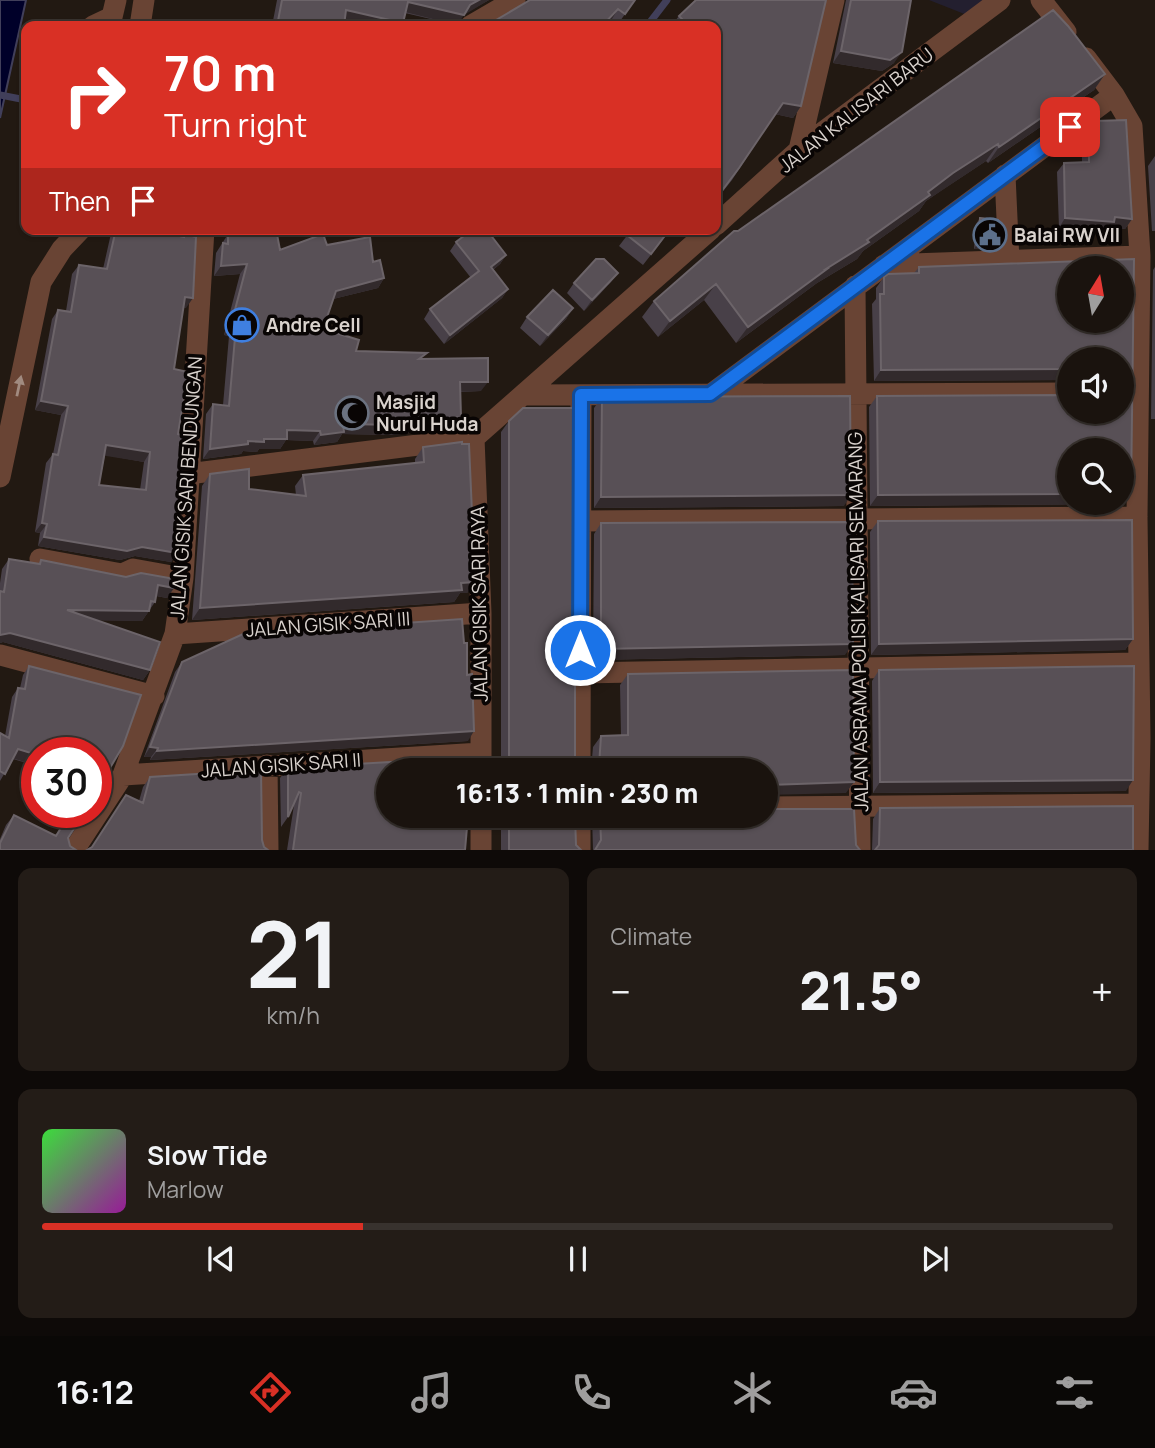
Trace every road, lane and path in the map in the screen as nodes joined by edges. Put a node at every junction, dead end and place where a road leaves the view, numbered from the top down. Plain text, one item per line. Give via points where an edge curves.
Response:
1 (116, 0) edge
2 (144, 0) edge
3 (515, 0) edge
4 (834, 0) edge
5 (1000, 0) edge
6 (1041, 0) edge
7 (104, 21) edge
8 (141, 21) edge
9 (479, 21) edge
10 (1114, 95) junction
11 (800, 150) junction
12 (1005, 175) junction
13 (721, 221) edge
14 (75, 235) edge
15 (204, 235) edge
16 (704, 235) edge
17 (1140, 256) junction
18 (1009, 262) junction
19 (884, 265) junction
20 (855, 286) junction
21 (1133, 347) edge
22 (1057, 393) edge
23 (710, 394) junction
24 (856, 394) junction
25 (581, 395) junction
26 (525, 396) junction
27 (1132, 424) edge
28 (474, 438) junction
29 (188, 474) junction
30 (0, 477) edge
31 (1137, 517) junction
32 (857, 519) junction
33 (580, 521) junction
34 (40, 559) edge
35 (183, 578) junction
36 (481, 613) junction
37 (175, 634) junction
38 (0, 655) edge
39 (1138, 663) junction
40 (859, 668) junction
41 (580, 673) junction
42 (153, 696) junction
43 (481, 758) edge
44 (580, 758) edge
45 (376, 763) edge
46 (267, 765) junction
47 (123, 775) junction
48 (1138, 804) junction
49 (860, 806) junction
50 (778, 807) edge
51 (481, 828) edge
52 (580, 828) edge
53 (74, 849) edge
54 (268, 849) edge
55 (481, 849) edge
56 (580, 849) edge
57 (860, 849) edge
58 (1138, 849) edge

1 - 7 street via 112,17
2 - 8 street
3 - 9 street
4 - 11 street
5 - 11 street, JALAN KALISARI BARU
6 - 10 street
10 - 12 street
10 - 17 street via 1132,126
11 - 13 street, JALAN KALISARI BARU
12 - 18 street
12 - 19 street
30 -> 14 street via 41,282
15 - 29 street, JALAN GISIK SARI BENDUNGAN
16 - 26 street
17 - 18 street
17 - 21 street
18 - 19 street
19 - 20 street
20 - 23 street
20 - 24 street, JALAN ASRAMA POLISI KALISARI SEMARANG
22 - 24 street
23 - 24 street
23 - 25 street
24 - 32 street, JALAN ASRAMA POLISI KALISARI SEMARANG
25 - 26 street
25 - 33 street
26 - 28 street
27 - 31 street
28 - 29 street
28 - 36 street, JALAN GISIK SARI RAYA
29 - 35 street, JALAN GISIK SARI BENDUNGAN
31 - 32 street
31 - 39 street
32 - 33 street
32 - 40 street, JALAN ASRAMA POLISI KALISARI SEMARANG
33 - 41 street
34 - 35 street via 122,574 133,569
35 - 37 street, JALAN GISIK SARI BENDUNGAN
36 - 37 street, JALAN GISIK SARI III
36 - 43 street, JALAN GISIK SARI RAYA
37 - 42 street, JALAN GISIK SARI BENDUNGAN
38 - 42 street
39 - 40 street
39 - 48 street
40 - 41 street
40 - 49 street, JALAN ASRAMA POLISI KALISARI SEMARANG
41 - 44 street
42 - 47 street, JALAN GISIK SARI BENDUNGAN
45 - 46 street, JALAN GISIK SARI II
46 - 47 street, JALAN GISIK SARI II
46 - 54 street
47 - 53 street, JALAN GISIK SARI BENDUNGAN
48 - 49 street
48 - 58 street
49 - 50 street
49 - 57 street, JALAN ASRAMA POLISI KALISARI SEMARANG
51 - 55 street
52 - 56 street

